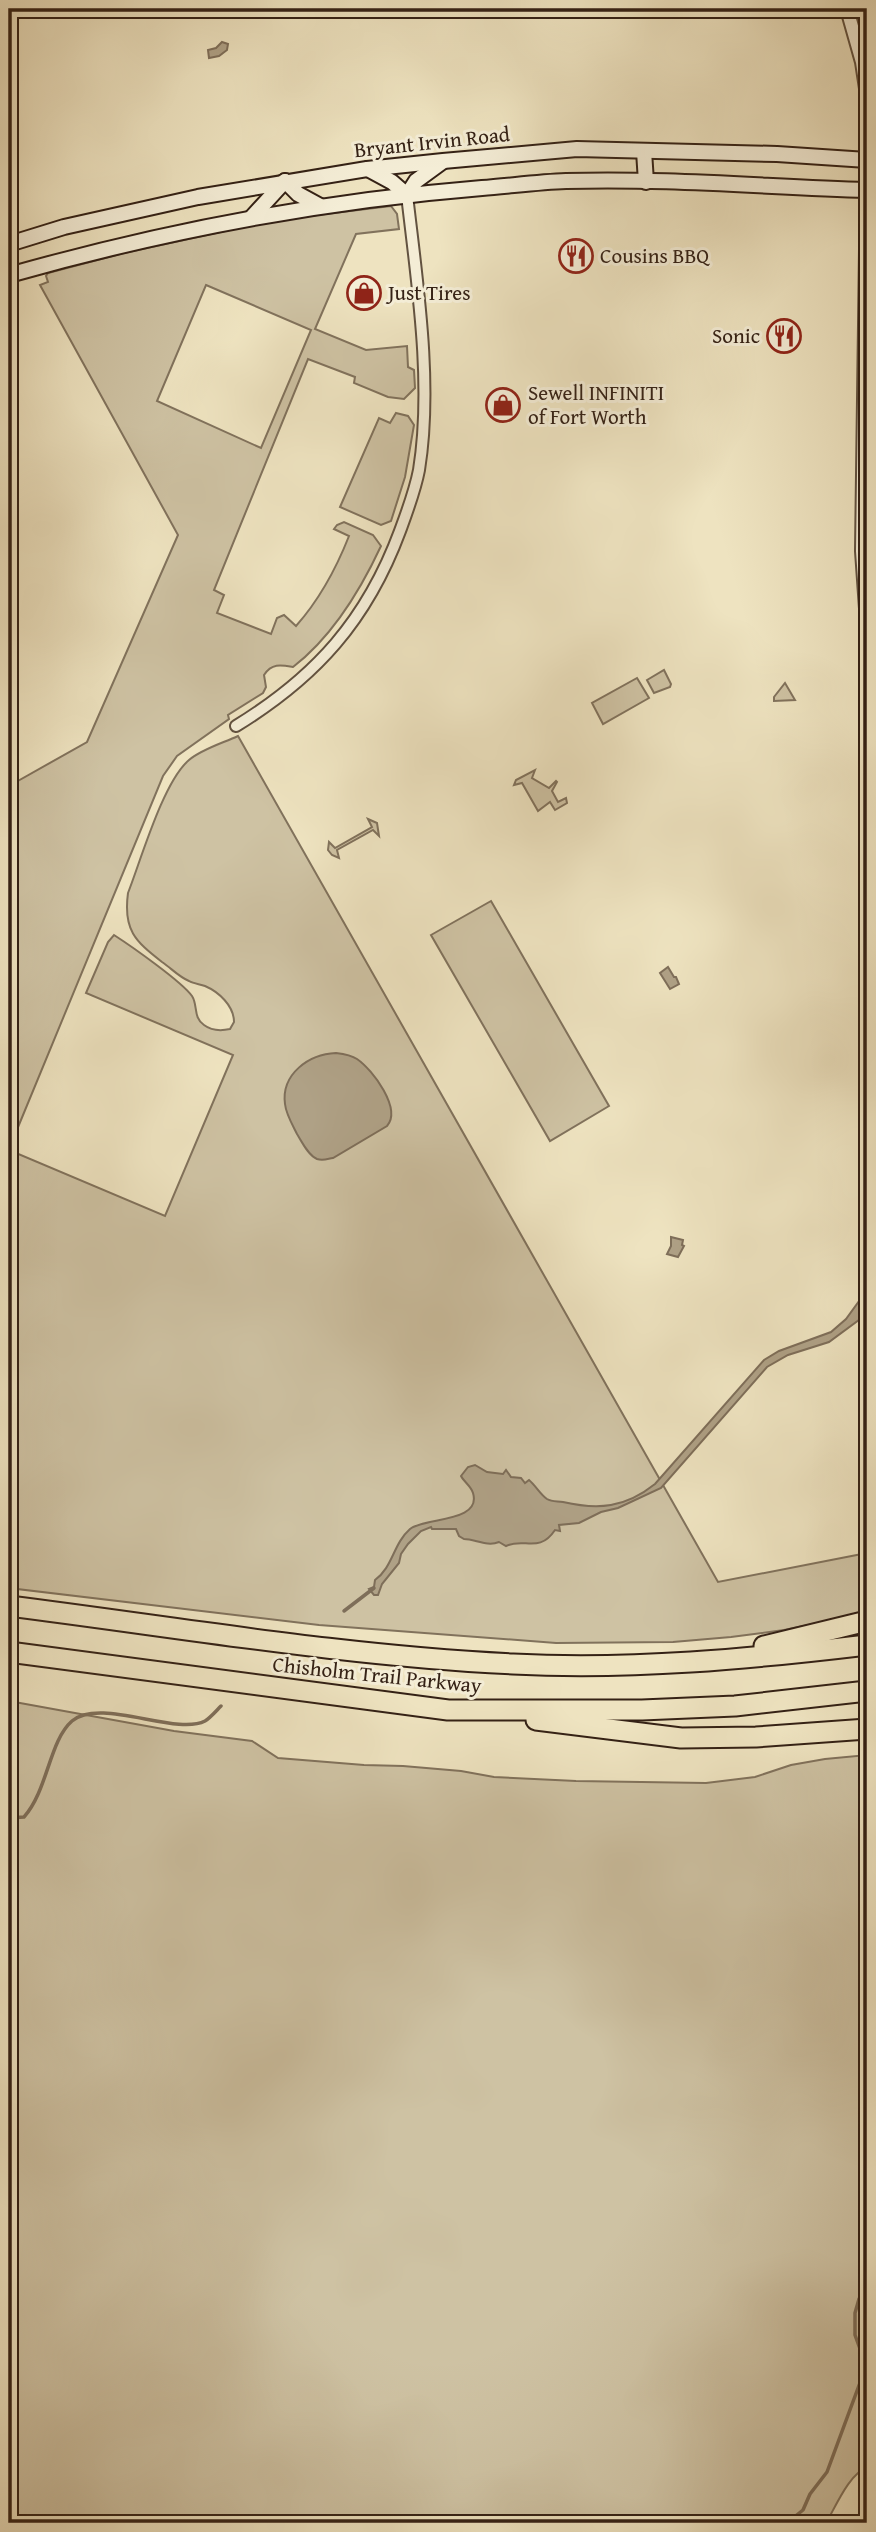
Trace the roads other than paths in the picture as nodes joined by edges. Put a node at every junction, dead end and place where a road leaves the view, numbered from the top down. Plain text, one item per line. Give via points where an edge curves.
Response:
1 (846, 9) edge
2 (867, 94) edge
3 (644, 150) junction
4 (867, 160) edge
5 (443, 161) junction
6 (367, 169) junction
7 (867, 174) edge
8 (285, 181) junction
9 (646, 182) junction
10 (867, 190) edge
11 (407, 195) junction
12 (320, 206) junction
13 (252, 217) junction
14 (9, 244) edge
15 (9, 275) edge
16 (866, 452) edge
17 (867, 623) edge
18 (236, 726) dead end
19 (9, 1606) edge
20 (867, 1621) edge
21 (867, 1645) edge
22 (9, 1652) edge
23 (698, 1662) junction
24 (867, 1691) edge
25 (448, 1710) junction
26 (867, 1729) edge

1 - 2 street
3 - 4 main road, Bryant Irvin Road
3 - 5 main road, Bryant Irvin Road via 577,149
3 - 9 main road
5 - 6 main road, Bryant Irvin Road
5 - 11 main road via 416,181
6 - 8 main road, Bryant Irvin Road
6 - 11 main road
7 - 10 street
8 - 12 main road
8 - 13 main road
8 - 14 main road, Bryant Irvin Road via 145,208
9 - 10 main road
9 - 11 main road via 565,181
10 - 16 street
11 - 12 main road
11 - 18 street via 424,409 419,471 407,511 374,591 349,627 300,681
12 - 13 main road
13 - 15 main road
16 - 17 street via 862,551
19 - 23 highway, Chisholm Trail Parkway via 455,1661 560,1665
20 - 23 highway
21 - 23 highway, Chisholm Trail Parkway
22 - 25 highway, Chisholm Trail Parkway
24 - 25 highway, Chisholm Trail Parkway via 735,1706
25 - 26 highway via 681,1738

